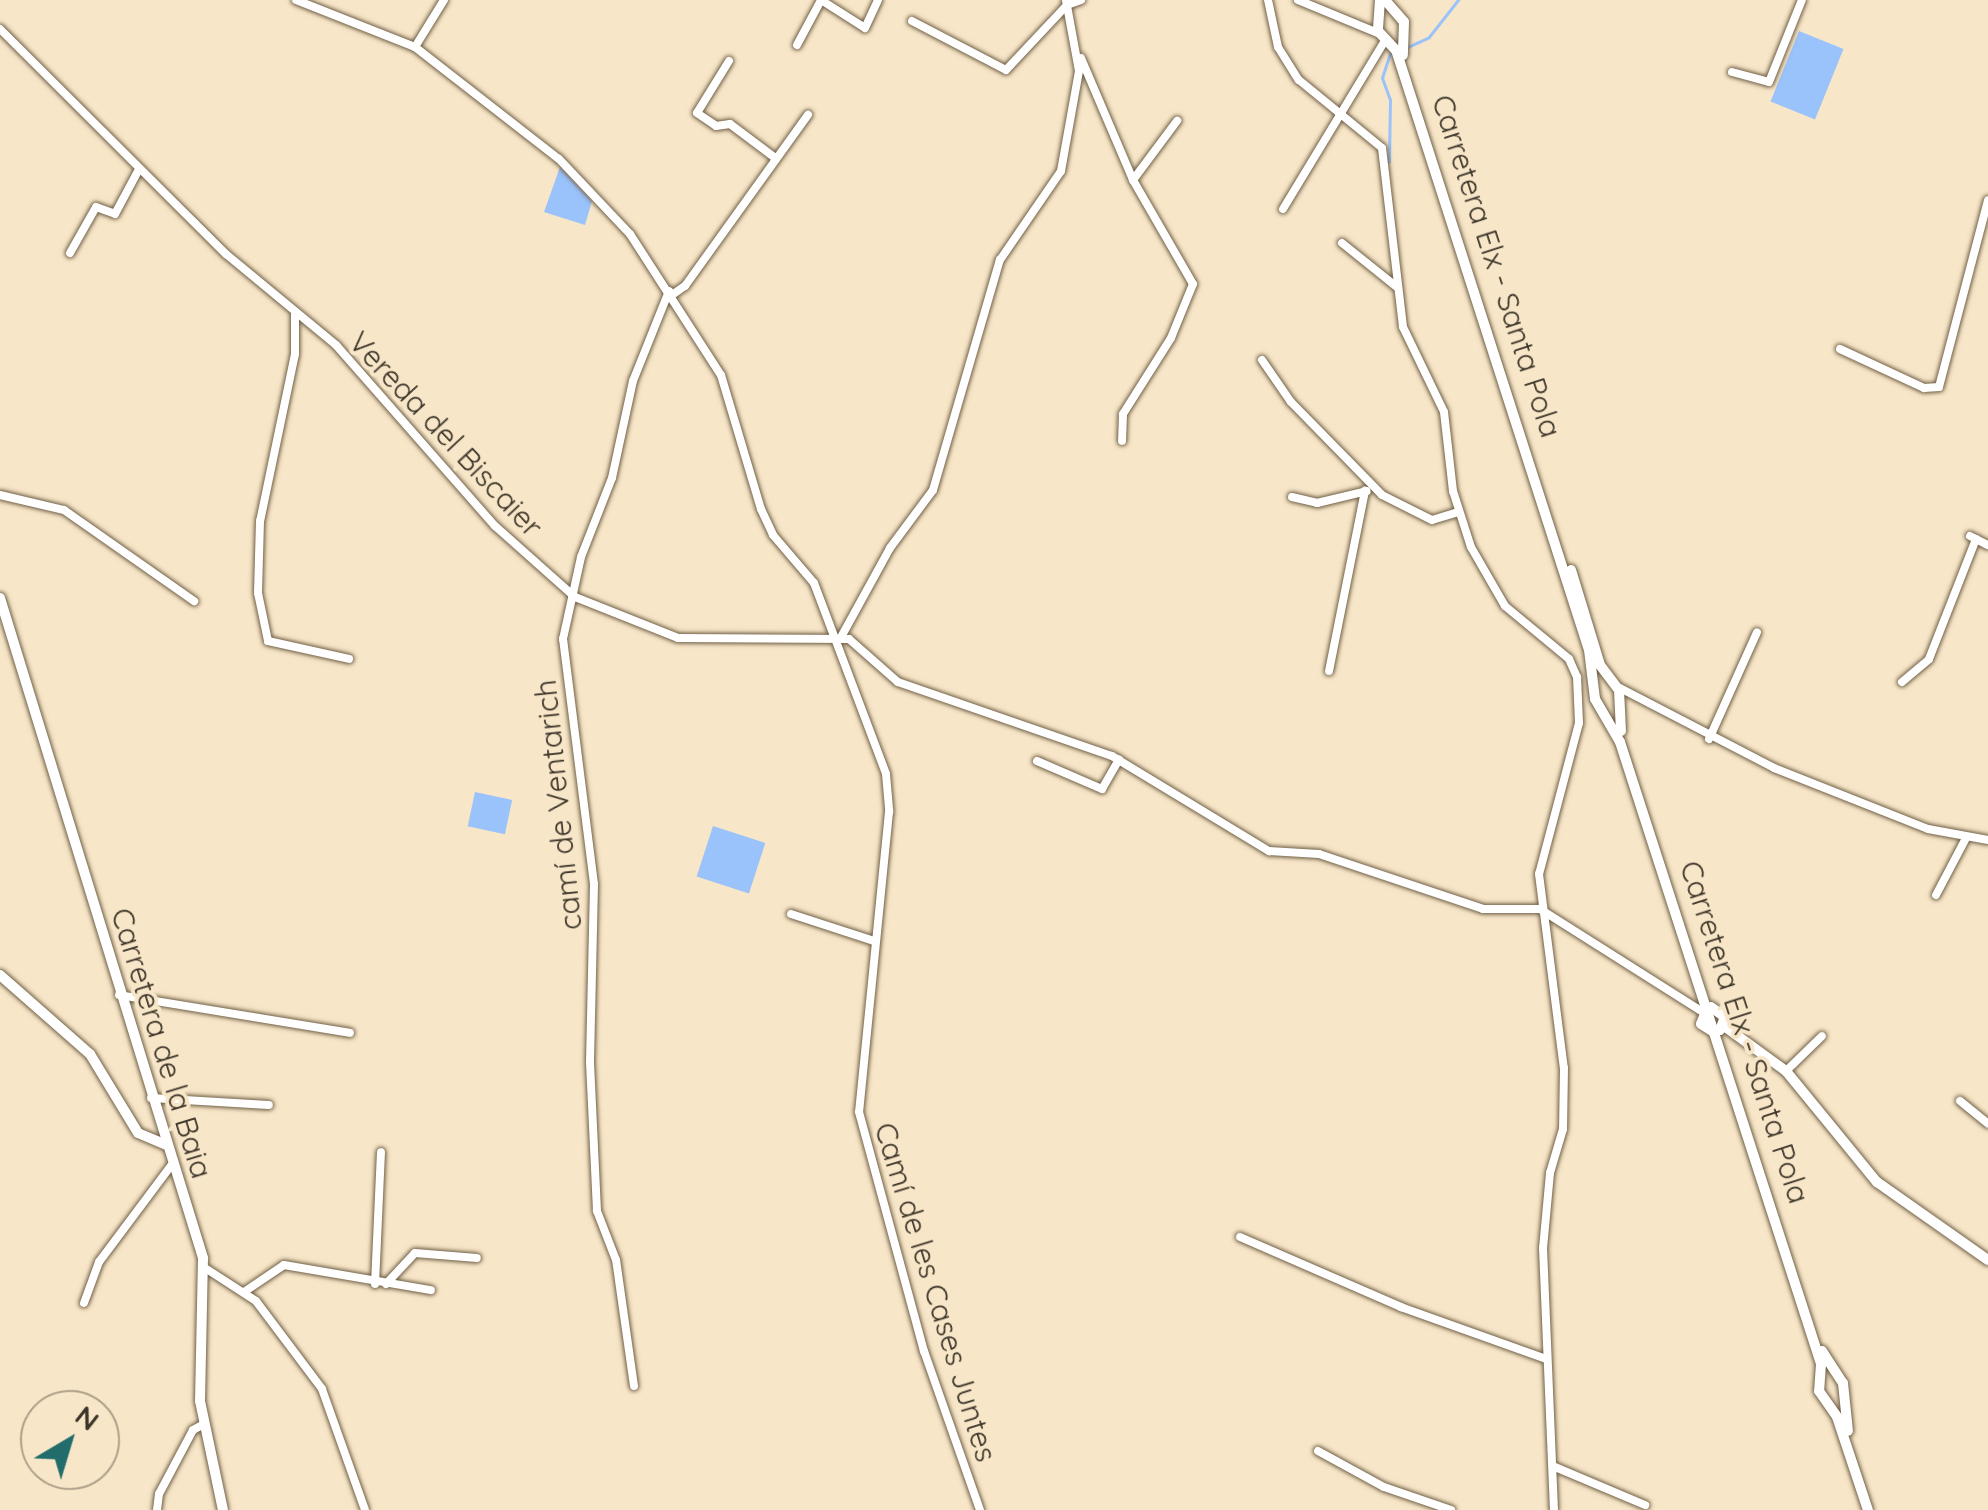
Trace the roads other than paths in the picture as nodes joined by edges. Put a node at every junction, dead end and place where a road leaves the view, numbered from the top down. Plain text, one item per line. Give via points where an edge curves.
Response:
1 (444, 0) edge
2 (821, 0) edge
3 (878, 0) edge
4 (1082, 0) edge
5 (1268, 0) edge
6 (1298, 0) edge
7 (1382, 0) edge
8 (1802, 0) edge
9 (299, 1) edge
10 (1066, 3) edge
11 (1394, 12) junction
12 (1381, 16) junction
13 (912, 21) dead end
14 (0, 30) edge
15 (1389, 37) junction
16 (797, 44) dead end
17 (415, 46) junction
18 (1078, 49) junction
19 (729, 61) dead end
20 (1732, 72) dead end
21 (808, 114) dead end
22 (1344, 116) junction
23 (1177, 120) dead end
24 (774, 157) junction
25 (140, 169) junction
26 (1133, 180) junction
27 (1988, 200) edge
28 (1283, 210) dead end
29 (1342, 243) dead end
30 (70, 253) dead end
31 (1397, 287) junction
32 (670, 293) junction
33 (295, 313) junction
34 (1840, 349) dead end
35 (1262, 360) dead end
36 (1122, 441) dead end
37 (1376, 489) junction
38 (1365, 492) junction
39 (0, 496) edge
40 (1292, 497) dead end
41 (1459, 512) junction
42 (1988, 545) edge
43 (572, 594) junction
44 (0, 598) edge
45 (194, 601) dead end
46 (1756, 632) dead end
47 (840, 639) junction
48 (349, 659) dead end
49 (1329, 671) dead end
50 (1902, 682) dead end
51 (1614, 684) junction
52 (1578, 691) junction
53 (1597, 694) junction
54 (1617, 700) junction
55 (1710, 739) junction
56 (1119, 760) junction
57 (1037, 761) dead end
58 (1966, 838) junction
59 (1988, 840) edge
60 (1936, 895) dead end
61 (1540, 910) junction
62 (791, 914) dead end
63 (874, 940) junction
64 (0, 975) edge
65 (119, 995) junction
66 (1707, 1009) junction
67 (1719, 1030) junction
68 (350, 1032) dead end
69 (1822, 1036) dead end
70 (1786, 1071) junction
71 (151, 1098) junction
72 (1960, 1101) dead end
73 (269, 1106) dead end
74 (1988, 1124) edge
75 (166, 1145) junction
76 (381, 1152) dead end
77 (172, 1164) junction
78 (1240, 1237) dead end
79 (1988, 1244) edge
80 (477, 1258) dead end
81 (1984, 1258) edge
82 (205, 1268) junction
83 (375, 1284) junction
84 (386, 1284) junction
85 (431, 1290) dead end
86 (244, 1292) junction
87 (84, 1302) dead end
88 (1546, 1360) junction
89 (1836, 1375) junction
90 (1822, 1378) junction
91 (634, 1386) dead end
92 (1842, 1395) junction
93 (1826, 1399) junction
94 (202, 1424) junction
95 (1318, 1451) dead end
96 (1556, 1467) junction
97 (1645, 1505) dead end
98 (157, 1510) edge
99 (223, 1510) edge
100 (365, 1510) edge
101 (980, 1510) edge
102 (1451, 1510) edge
103 (1554, 1510) edge
104 (1870, 1510) edge

1 - 17 street
2 - 3 street via 865,28
2 - 16 street
4 - 10 street
5 - 22 street via 1288,66
6 - 15 street
7 - 11 main road
7 - 12 main road
8 - 20 street via 1770,82
9 - 17 street, Camí de les Cases Juntes
10 - 13 street via 1006,70
10 - 18 street
11 - 12 main road
11 - 15 main road via 1404,22
12 - 15 main road
14 - 25 street, Vereda del Biscaier
15 - 22 street
15 - 51 main road, Carretera Elx - Santa Pola
15 - 53 main road, Carretera Elx - Santa Pola
17 - 32 street, Camí de les Cases Juntes via 559,158 630,234
18 - 26 street
18 - 47 street via 1077,100 1061,172 1000,260 933,490 890,548
19 - 24 street via 697,113 716,126 730,124
21 - 24 street
22 - 28 street
22 - 31 street via 1386,158
23 - 26 street
24 - 32 street via 686,286
25 - 30 street via 115,214 96,206
25 - 33 street, Vereda del Biscaier
26 - 36 street via 1192,284 1170,338 1122,414
27 - 34 street via 1939,387 1924,388
29 - 31 street
31 - 41 street via 1411,351 1444,412
32 - 43 street, camí de Ventarich via 633,380 612,478
32 - 47 street, Camí de les Cases Juntes via 721,375 773,535 807,570
33 - 43 street, Vereda del Biscaier via 386,396 496,526
33 - 48 street via 296,354 260,521 258,593 268,641
35 - 37 street via 1292,402
37 - 38 street
37 - 41 street via 1432,520
38 - 40 street via 1317,503
38 - 49 street
39 - 45 street via 64,510
41 - 52 street via 1505,606 1568,659
42 - 50 street via 1973,538 1928,659
43 - 47 street, Vereda del Biscaier via 678,638
43 - 91 street, camí de Ventarich via 563,639 594,884 594,1181 600,1230 616,1260
44 - 65 main road, Carretera de la Baia
46 - 55 street
47 - 56 street via 849,639 898,682
47 - 63 street, Camí de les Cases Juntes via 886,774 889,812
51 - 53 main road
51 - 54 main road
51 - 55 street
52 - 53 street
52 - 61 street via 1578,723 1539,874
53 - 54 main road
53 - 66 main road, Carretera Elx - Santa Pola via 1620,742
54 - 66 main road, Carretera Elx - Santa Pola
55 - 58 street via 1928,829
56 - 57 street via 1102,789
56 - 61 street via 1269,851 1319,854 1483,909
58 - 59 street
58 - 60 street
61 - 66 street
61 - 88 street via 1564,1068 1562,1129 1543,1248
62 - 63 street
63 - 101 street, Camí de les Cases Juntes via 859,1112 924,1351
64 - 75 main road via 90,1054 138,1133
65 - 68 street
65 - 71 main road, Carretera de la Baia
66 - 67 main road via 1723,1012
66 - 67 main road via 1703,1028
67 - 70 main road
67 - 89 main road, Carretera Elx - Santa Pola via 1822,1350
67 - 90 main road, Carretera Elx - Santa Pola
69 - 70 street
70 - 81 main road via 1877,1182
71 - 73 street
71 - 75 main road, Carretera de la Baia
72 - 74 street
75 - 77 main road, Carretera de la Baia
76 - 83 street
77 - 82 main road, Carretera de la Baia
77 - 87 street via 99,1262
78 - 88 street
79 - 81 street
80 - 84 street via 415,1253
82 - 86 street
82 - 94 main road, Carretera de la Baia
83 - 84 street
83 - 86 street via 284,1264
84 - 85 street
86 - 100 street via 322,1388
88 - 96 street
89 - 90 main road
89 - 92 main road, Carretera Elx - Santa Pola
90 - 93 main road, Carretera Elx - Santa Pola via 1819,1391
92 - 93 main road
92 - 104 main road
93 - 104 main road
94 - 98 street via 176,1462
94 - 99 main road, Carretera de la Baia
95 - 102 street via 1384,1487
96 - 97 street
96 - 103 street

